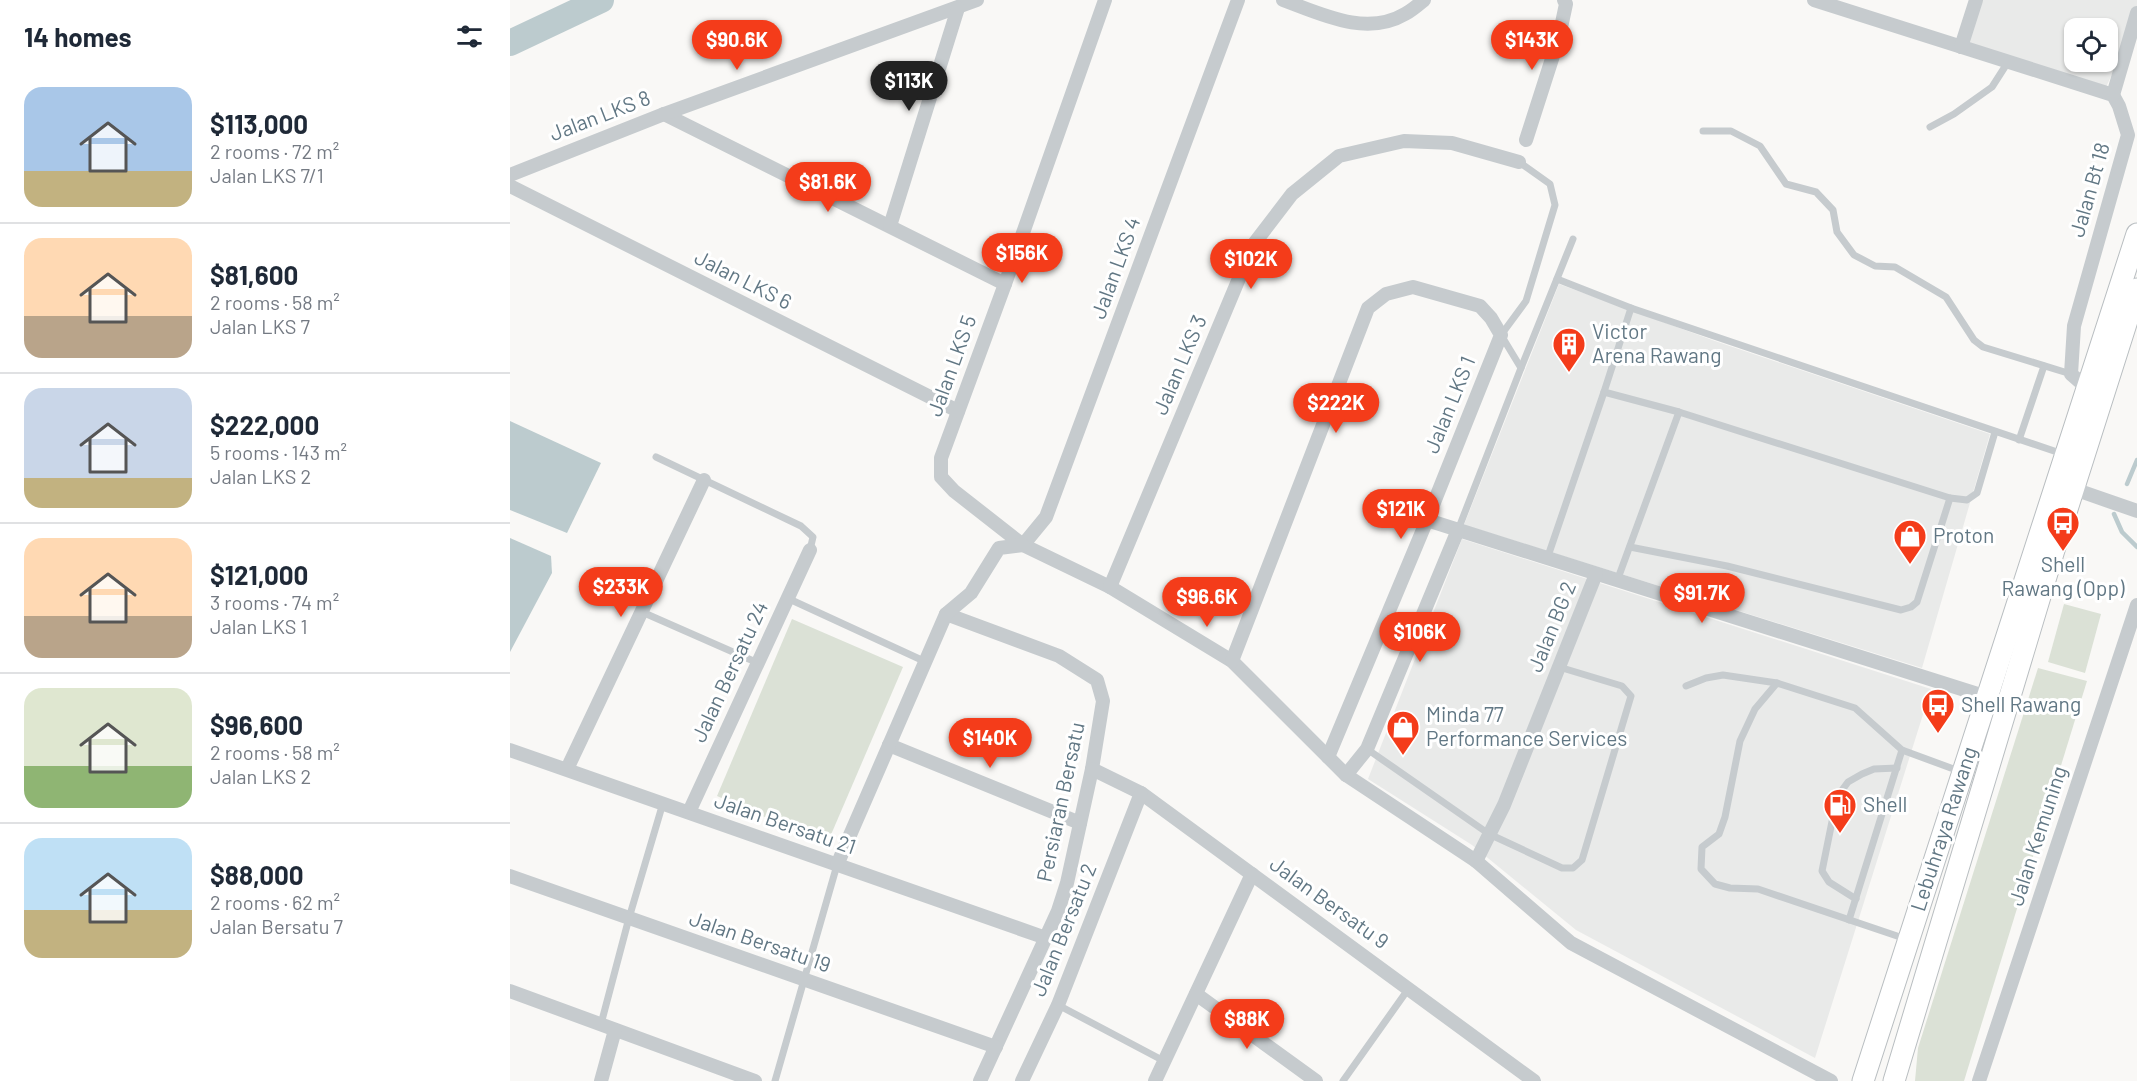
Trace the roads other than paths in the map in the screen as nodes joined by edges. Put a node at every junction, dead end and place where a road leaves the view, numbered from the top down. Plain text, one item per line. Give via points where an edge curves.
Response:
1 (977, 0) edge
2 (1105, 0) edge
3 (1238, 0) edge
4 (1283, 0) edge
5 (1424, 0) edge
6 (1564, 0) edge
7 (1814, 0) edge
8 (1976, 0) edge
9 (1857, 7) edge
10 (958, 8) junction
11 (2137, 13) edge
12 (1961, 47) junction
13 (2008, 62) junction
14 (2113, 95) junction
15 (664, 114) junction
16 (1930, 127) dead end
17 (1703, 131) dead end
18 (1526, 140) dead end
19 (1519, 162) joint
20 (510, 175) edge
21 (510, 186) edge
22 (890, 226) junction
23 (2137, 234) edge
24 (1573, 239) dead end
25 (1557, 279) junction
26 (1005, 284) junction
27 (2137, 288) edge
28 (1631, 308) junction
29 (1501, 335) junction
30 (2044, 366) junction
31 (1521, 368) junction
32 (2071, 374) junction
33 (2087, 388) junction
34 (1604, 392) junction
35 (958, 411) junction
36 (1679, 412) junction
37 (1995, 432) junction
38 (2019, 440) junction
39 (2065, 455) junction
40 (656, 457) dead end
41 (705, 480) junction
42 (2074, 489) junction
43 (1950, 498) junction
44 (2137, 511) edge
45 (1427, 520) junction
46 (1458, 530) junction
47 (1023, 545) junction
48 (1630, 547) junction
49 (810, 550) joint
50 (1547, 559) junction
51 (1596, 574) junction
52 (1617, 581) junction
53 (1110, 587) junction
54 (788, 598) junction
55 (2137, 604) edge
56 (642, 612) junction
57 (946, 614) junction
58 (1232, 661) junction
59 (926, 662) junction
60 (758, 663) junction
61 (1559, 667) junction
62 (1777, 683) junction
63 (1686, 686) dead end
64 (1987, 697) junction
65 (889, 745) junction
66 (1367, 749) junction
67 (510, 750) edge
68 (1902, 750) junction
69 (1328, 757) junction
70 (1897, 768) junction
71 (1092, 769) junction
72 (567, 770) junction
73 (1963, 772) junction
74 (1346, 775) junction
75 (1141, 793) junction
76 (663, 803) junction
77 (689, 813) junction
78 (1080, 823) junction
79 (1489, 834) junction
80 (1476, 861) junction
81 (837, 865) junction
82 (1252, 874) junction
83 (510, 876) edge
84 (1856, 899) junction
85 (629, 918) junction
86 (1849, 920) junction
87 (1046, 938) junction
88 (1909, 940) junction
89 (804, 980) junction
90 (1409, 988) junction
91 (1196, 994) junction
92 (511, 997) edge
93 (1058, 1005) junction
94 (601, 1024) junction
95 (615, 1030) junction
96 (1907, 1043) junction
97 (996, 1047) junction
98 (1165, 1061) junction
99 (1866, 1078) edge
100 (1528, 1079) edge
101 (601, 1081) edge
102 (756, 1081) edge
103 (775, 1081) edge
104 (980, 1081) edge
105 (1022, 1081) edge
106 (1155, 1081) edge
107 (1316, 1081) edge
108 (1343, 1081) edge
109 (1831, 1081) edge
110 (1894, 1081) edge
111 (1906, 1081) edge
112 (1979, 1081) edge

1 - 10 street, Jalan LKS 8
2 - 26 street, Jalan LKS 5
3 - 47 street, Jalan LKS 4 via 1046,517
4 - 5 street via 1352,23 1374,24 1404,15
6 - 18 street via 1559,37
7 - 9 street
8 - 12 street
9 - 12 street
10 - 15 street, Jalan LKS 8
10 - 22 street
11 - 14 street
12 - 13 street
13 - 14 street
13 - 16 lane via 1992,87
14 - 32 street, Jalan Bt 18 via 2128,135 2074,326
15 - 20 street, Jalan LKS 8
15 - 22 street
17 - 30 lane via 1731,130 1760,146 1786,184 1816,192 1833,210 1837,232 1854,255 1875,267 1895,267 1946,297 1983,347
19 - 29 lane via 1550,184 1554,205 1526,301
19 - 53 street, Jalan LKS 3 via 1452,143 1404,141 1339,156 1292,194 1252,245
21 - 35 street, Jalan LKS 6
22 - 26 street
23 - 33 main road, Lebuhraya Rawang
24 - 25 lane
25 - 28 lane
25 - 31 lane
26 - 35 street, Jalan LKS 5
27 - 42 main road, Lebuhraya Rawang
28 - 34 lane
28 - 37 lane
29 - 31 lane
29 - 45 street, Jalan LKS 1
29 - 58 street via 1480,306 1413,287 1386,294 1368,308
30 - 32 lane
30 - 38 lane
31 - 46 lane
32 - 33 street
33 - 39 main road, Lebuhraya Rawang
34 - 36 lane
34 - 50 lane
35 - 47 street, Jalan LKS 5 via 941,458 941,477
36 - 43 lane
36 - 48 lane
37 - 38 lane
37 - 43 lane via 1977,493 1967,500
38 - 39 lane
39 - 64 main road, Lebuhraya Rawang
40 - 41 lane
41 - 49 lane via 801,526 813,537
41 - 56 street
42 - 44 street
42 - 96 main road, Lebuhraya Rawang
43 - 48 lane via 1917,602 1901,610 1727,566
45 - 46 street
45 - 69 street, Jalan LKS 1
46 - 50 street
46 - 66 street
47 - 53 street
47 - 57 street via 999,548 971,593
48 - 52 lane
49 - 54 street, Jalan Bersatu 24
50 - 51 street
51 - 52 street
51 - 61 street, Jalan BG 2
52 - 64 street
53 - 58 street
54 - 59 lane
54 - 60 street, Jalan Bersatu 24
55 - 112 street, Jalan Kemuning
56 - 60 lane
56 - 72 street
57 - 59 street
57 - 71 street, Persiaran Bersatu via 1059,656 1097,680 1102,701
58 - 69 street
59 - 65 street
60 - 77 street, Jalan Bersatu 24
61 - 79 street, Jalan BG 2
61 - 79 lane via 1622,686 1630,696 1582,860 1573,868 1562,868
62 - 63 lane via 1723,675
62 - 68 lane via 1855,708
62 - 86 lane via 1755,709 1740,741 1725,817 1719,834 1702,847 1701,869 1715,884 1758,889
64 - 73 main road, Lebuhraya Rawang
65 - 78 street
65 - 81 street
66 - 74 street
66 - 79 lane
67 - 72 street, Jalan Bersatu 21
68 - 70 lane
68 - 73 lane
69 - 74 street
70 - 84 lane
70 - 84 lane via 1862,774 1848,782 1837,797 1822,871 1829,882
71 - 75 street, Jalan Bersatu 9
71 - 78 street, Persiaran Bersatu
72 - 76 street, Jalan Bersatu 21
73 - 88 main road, Lebuhraya Rawang
74 - 80 street
75 - 82 street, Jalan Bersatu 9
75 - 93 street, Jalan Bersatu 2
76 - 77 street, Jalan Bersatu 21
76 - 85 lane
77 - 81 street, Jalan Bersatu 21
78 - 87 street, Persiaran Bersatu via 1064,892
79 - 80 street, Jalan BG 2
80 - 109 street via 1571,943
81 - 87 street, Jalan Bersatu 21
81 - 89 lane
82 - 90 street, Jalan Bersatu 9
82 - 91 street
83 - 85 street, Jalan Bersatu 19
84 - 86 lane
85 - 89 street, Jalan Bersatu 19
85 - 94 lane
86 - 88 lane
87 - 97 street, Persiaran Bersatu
88 - 99 main road, Lebuhraya Rawang
89 - 97 street, Jalan Bersatu 19
89 - 103 lane
90 - 100 street, Jalan Bersatu 9
90 - 108 lane
91 - 98 street
91 - 107 street
92 - 94 street
93 - 98 lane
93 - 105 street, Jalan Bersatu 2
94 - 95 street
95 - 101 street
95 - 102 street
96 - 110 main road, Lebuhraya Rawang
96 - 111 main road
97 - 104 street, Persiaran Bersatu
98 - 106 street

